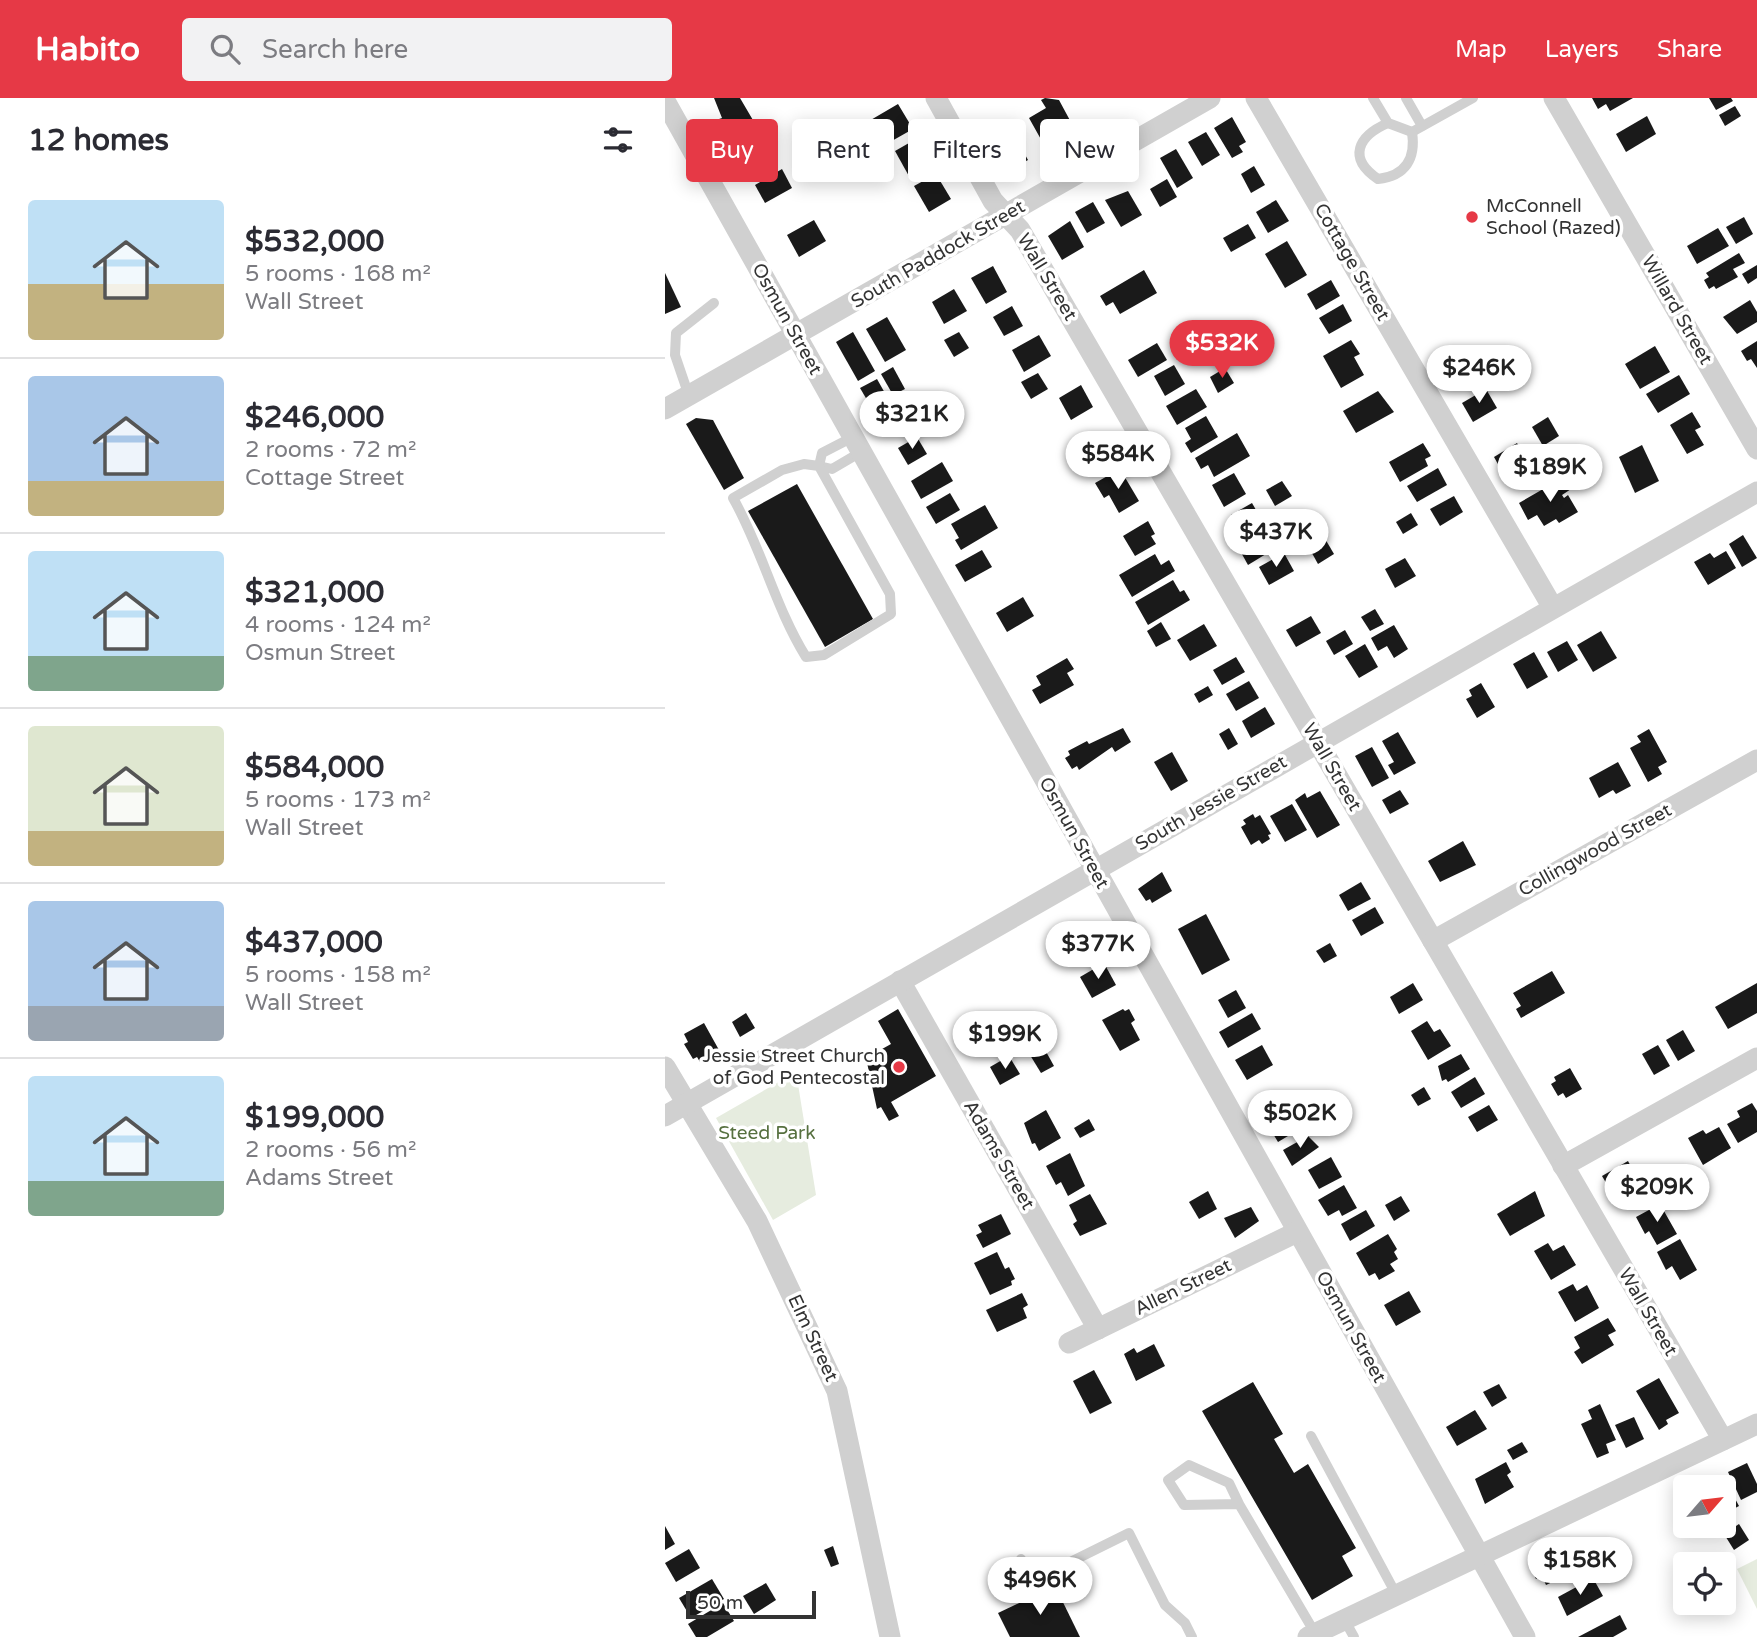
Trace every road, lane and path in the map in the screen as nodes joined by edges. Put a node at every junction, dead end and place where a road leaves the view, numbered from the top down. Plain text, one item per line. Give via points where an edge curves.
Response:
1 (936, 98) edge
2 (1210, 98) edge
3 (1256, 98) edge
4 (1373, 98) edge
5 (1406, 98) edge
6 (1473, 98) edge
7 (1554, 98) edge
8 (665, 101) edge
9 (1388, 123) junction
10 (1417, 129) junction
11 (1006, 215) junction
12 (714, 303) dead end
13 (796, 335) junction
14 (689, 396) junction
15 (665, 409) edge
16 (857, 445) junction
17 (1757, 449) edge
18 (819, 466) junction
19 (1757, 492) edge
20 (1553, 608) junction
21 (1317, 742) junction
22 (1757, 760) edge
23 (1094, 870) junction
24 (1433, 941) junction
25 (900, 981) junction
26 (1757, 1058) edge
27 (665, 1067) edge
28 (688, 1103) junction
29 (665, 1116) edge
30 (1563, 1166) junction
31 (1297, 1232) junction
32 (1098, 1329) junction
33 (1069, 1343) dead end
34 (1757, 1424) edge
35 (1311, 1436) dead end
36 (1723, 1440) junction
37 (1239, 1504) junction
38 (1478, 1554) junction
39 (1021, 1559) dead end
40 (1396, 1594) junction
41 (1349, 1628) edge
42 (1311, 1635) edge
43 (890, 1637) edge
44 (1192, 1637) edge
45 (1525, 1637) edge

1 - 11 street, Wall Street via 993,201
2 - 11 street, South Paddock Street
3 - 20 street, Cottage Street
4 - 9 lane
5 - 10 lane
6 - 10 lane
7 - 17 street, Willard Street
8 - 13 street, Osmun Street
9 - 10 lane
9 - 10 lane via 1370,130 1360,143 1359,156 1366,171 1378,179 1401,173 1408,165
11 - 13 street, South Paddock Street
11 - 21 street, Wall Street via 1020,230
12 - 14 lane via 676,333 674,355
13 - 14 street, South Paddock Street
13 - 16 street, Osmun Street
14 - 15 street, South Paddock Street
16 - 18 lane via 832,469
16 - 18 lane via 822,453
16 - 23 street, Osmun Street
18 - 18 lane via 890,593 891,614 824,655 806,657 733,498 782,470 804,464
19 - 20 street, South Jessie Street
20 - 21 street, South Jessie Street
21 - 23 street, South Jessie Street
21 - 24 street, Wall Street
22 - 24 street, Collingwood Street
23 - 25 street, South Jessie Street
23 - 31 street, Osmun Street
24 - 30 street, Wall Street
25 - 28 street, South Jessie Street
25 - 32 street, Adams Street
26 - 30 street
27 - 28 street, Elm Street
28 - 29 street, South Jessie Street
28 - 43 street, Elm Street via 761,1229 837,1391
30 - 36 street, Wall Street
31 - 32 street, Allen Street
31 - 38 street, Osmun Street
32 - 33 street, Allen Street
34 - 36 street
35 - 40 lane
36 - 38 street
37 - 37 lane via 1184,1505 1168,1480 1189,1465 1229,1483
37 - 42 lane
38 - 40 street
38 - 45 street, Osmun Street
39 - 44 lane via 1032,1581 1129,1533 1165,1605 1185,1623
40 - 41 street
41 - 42 street

